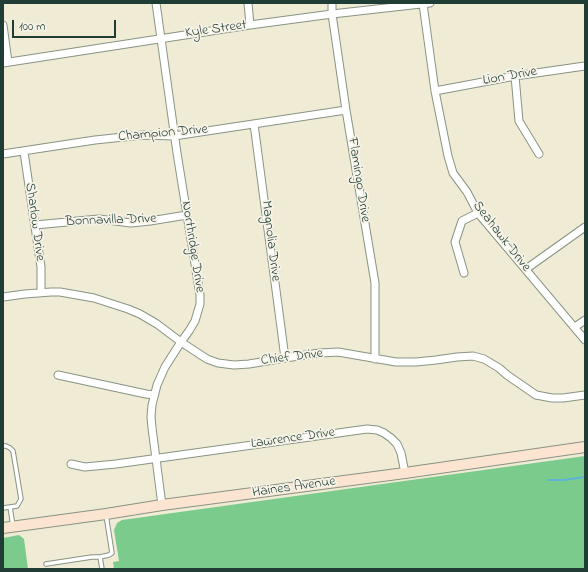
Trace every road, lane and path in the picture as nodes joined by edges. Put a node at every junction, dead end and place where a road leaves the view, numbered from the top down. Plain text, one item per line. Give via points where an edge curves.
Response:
1 (156, 3) edge
2 (248, 3) edge
3 (332, 3) edge
4 (426, 3) edge
5 (332, 14) junction
6 (3, 25) edge
7 (250, 25) junction
8 (161, 38) junction
9 (6, 62) edge
10 (585, 66) edge
11 (515, 76) junction
12 (435, 91) junction
13 (346, 110) junction
14 (254, 124) junction
15 (174, 136) junction
16 (24, 152) junction
17 (3, 154) edge
18 (539, 154) dead end
19 (478, 213) junction
20 (186, 215) junction
21 (35, 225) junction
22 (585, 227) edge
23 (526, 268) junction
24 (464, 273) dead end
25 (41, 292) junction
26 (3, 296) edge
27 (585, 320) edge
28 (575, 327) junction
29 (585, 340) edge
30 (181, 342) junction
31 (285, 358) junction
32 (375, 359) junction
33 (58, 375) dead end
34 (154, 395) junction
35 (585, 395) edge
36 (3, 446) edge
37 (585, 447) edge
38 (156, 459) junction
39 (71, 464) dead end
40 (405, 473) junction
41 (162, 505) junction
42 (10, 507) junction
43 (3, 508) edge
44 (106, 514) junction
45 (8, 527) edge
46 (100, 557) junction
47 (46, 564) dead end
48 (102, 569) edge

1 - 8 street, Northridge Drive
2 - 7 street
3 - 5 street, Flamingo Drive
4 - 5 street, Kyle Street
4 - 12 street, Seahawk Drive
5 - 7 street, Kyle Street
5 - 13 street, Flamingo Drive
6 - 9 street
7 - 8 street, Kyle Street
8 - 9 street, Kyle Street
8 - 15 street, Northridge Drive
10 - 11 street, Lion Drive
11 - 12 street, Lion Drive
11 - 18 street via 519,121
12 - 19 street, Seahawk Drive via 453,173
13 - 14 street, Champion Drive
13 - 32 street, Flamingo Drive via 375,283
14 - 15 street, Champion Drive
14 - 31 street, Magnolia Drive
15 - 16 street, Champion Drive via 96,140
15 - 20 street, Northridge Drive
16 - 17 street, Champion Drive
16 - 21 street, Sharlow Drive
19 - 23 street, Seahawk Drive
19 - 24 street via 462,221 455,242
20 - 21 street, Bonnavilla Drive via 150,222 131,223 98,219
20 - 30 street, Northridge Drive via 200,304 195,321
21 - 25 street, Sharlow Drive
22 - 23 street
23 - 28 street, Seahawk Drive
25 - 26 street, Chief Drive
25 - 30 street, Chief Drive via 60,292 94,298 128,309 157,324
27 - 28 street
28 - 29 street, Seahawk Drive
30 - 31 street, Chief Drive via 218,363 249,364
30 - 34 street, Northridge Drive via 165,367
31 - 32 street, Chief Drive via 338,352
32 - 35 street, Chief Drive via 416,362 473,356 499,368 536,395 557,398
33 - 34 street
34 - 38 street, Northridge Drive via 151,417
36 - 42 lane via 13,451 21,499 17,506
37 - 40 main road, Haines Avenue
38 - 39 street, Lawrence Drive via 86,467
38 - 40 street, Lawrence Drive via 367,429 384,433 397,444
38 - 41 street, Northridge Drive
40 - 41 main road, Haines Avenue
41 - 44 main road, Haines Avenue
42 - 43 lane
42 - 45 lane
44 - 45 main road, Haines Avenue
44 - 46 lane via 112,553
46 - 47 lane
46 - 48 lane

